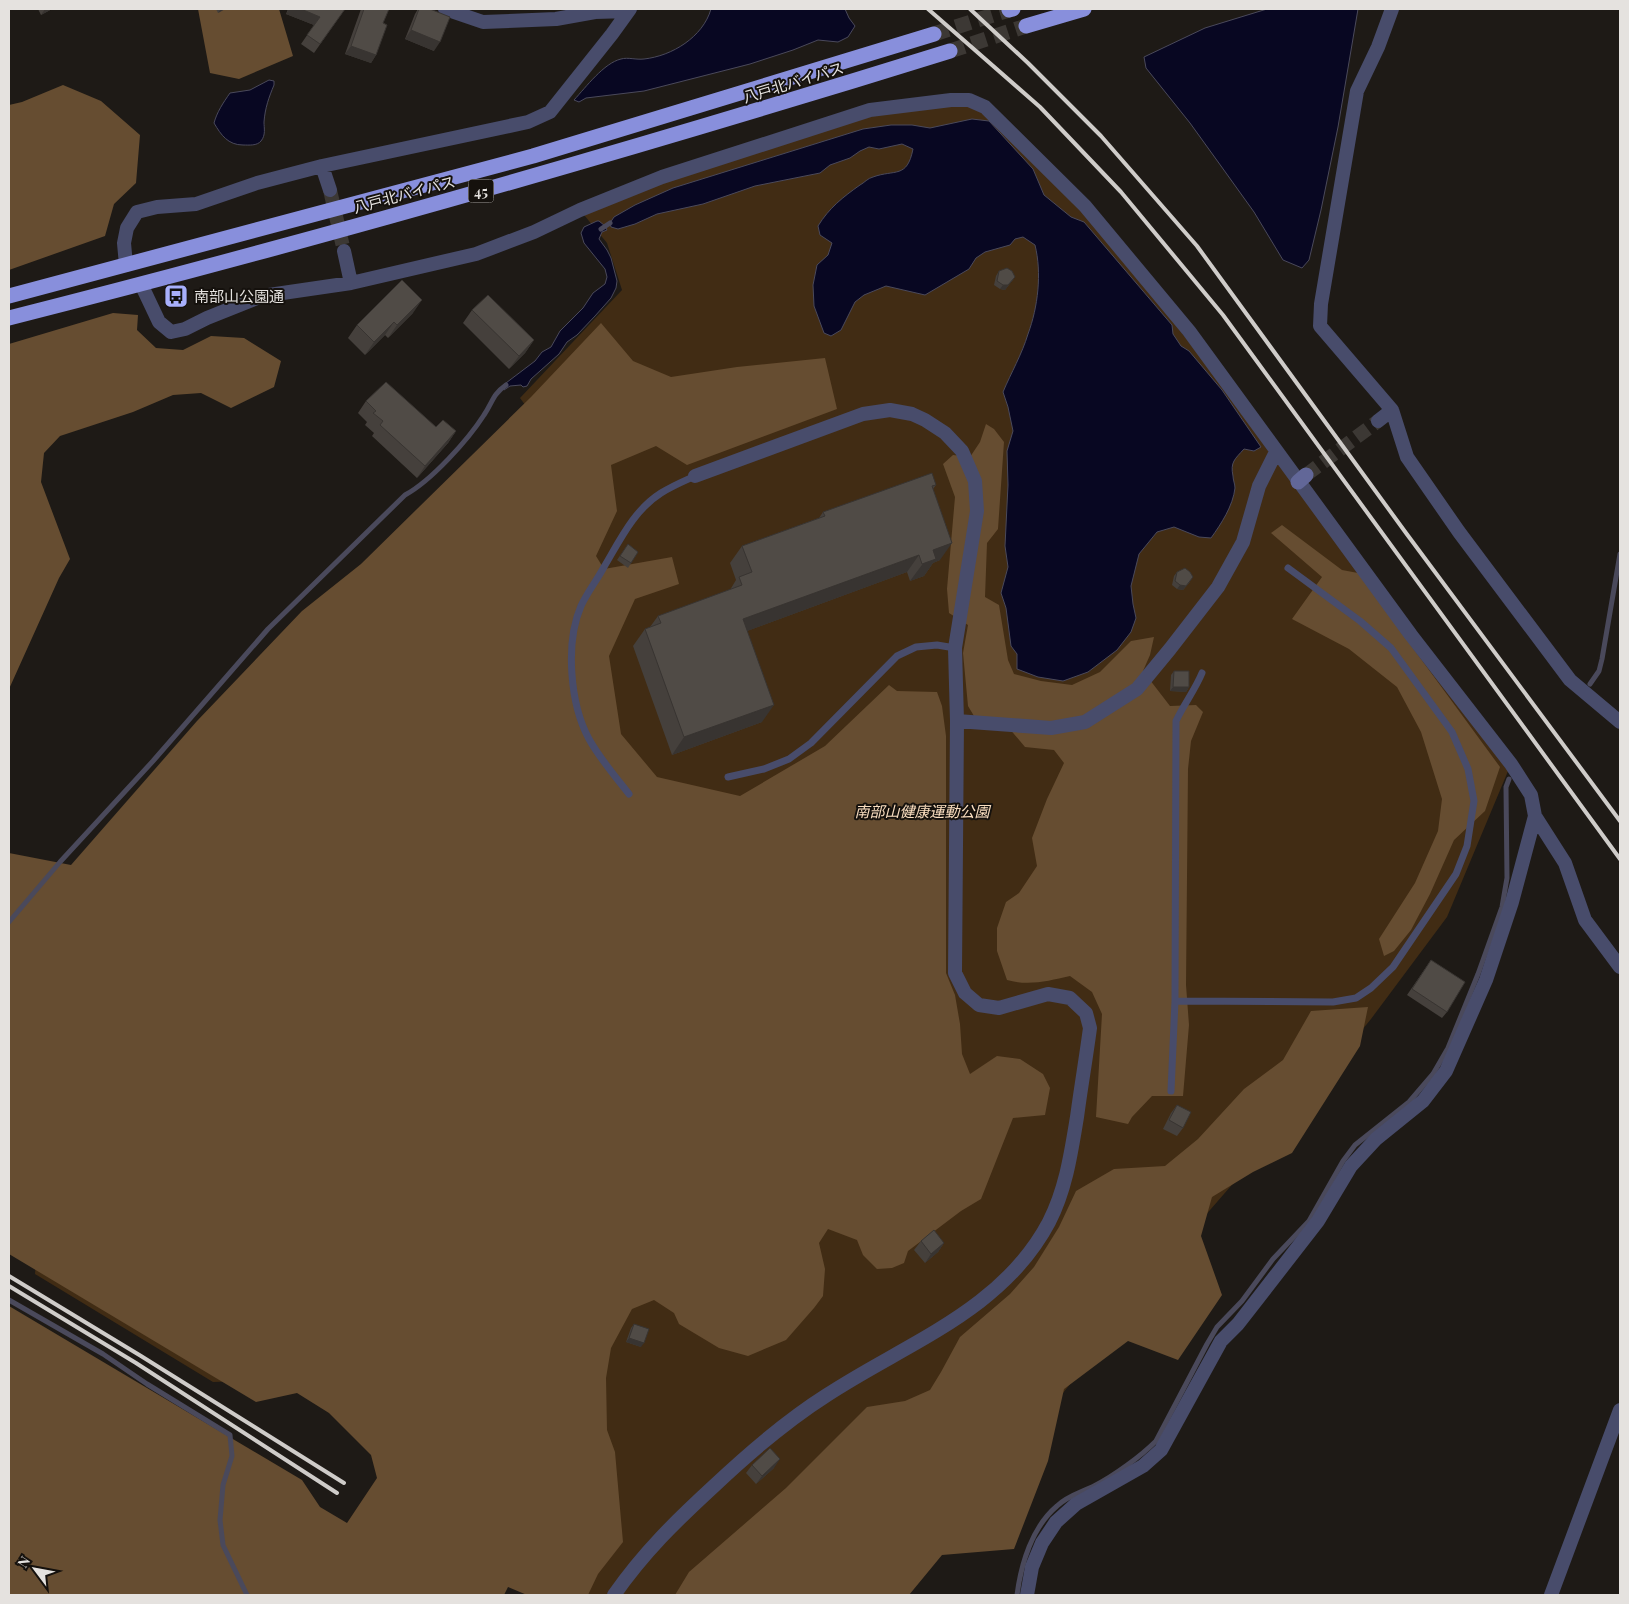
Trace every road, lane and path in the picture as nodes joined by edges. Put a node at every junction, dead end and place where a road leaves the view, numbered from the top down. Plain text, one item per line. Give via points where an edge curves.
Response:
1 (445, 9) edge
2 (1084, 9) edge
3 (1392, 9) edge
4 (629, 10) edge
5 (1026, 26) tunnel mouth
6 (934, 34) tunnel mouth
7 (950, 51) tunnel mouth
8 (322, 166) junction
9 (330, 190) tunnel mouth
10 (344, 251) tunnel mouth
11 (126, 265) junction
12 (351, 283) junction
13 (141, 284) junction
14 (9, 296) edge
15 (9, 318) edge
16 (1392, 410) junction
17 (1378, 421) tunnel mouth
18 (1276, 452) junction
19 (695, 476) joint
20 (1288, 568) dead end
21 (956, 648) junction
22 (1202, 673) dead end
23 (958, 721) junction
24 (1620, 722) edge
25 (728, 777) dead end
26 (629, 794) dead end
27 (1535, 816) junction
28 (1620, 966) edge
29 (1175, 1001) junction
30 (1171, 1090) dead end
31 (1620, 1410) edge
32 (614, 1595) edge
33 (1027, 1595) edge
34 (1551, 1595) edge

1 - 4 street via 483,22 556,19
2 - 5 highway
3 - 16 street via 1357,90 1320,326
4 - 8 street via 550,112 528,122
6 - 11 highway, 八戸北バイパス / 45 via 533,156
7 - 13 highway, 八戸北バイパス / 45 via 547,172
8 - 9 street
8 - 11 street via 196,204 138,212 127,228 124,244
10 - 12 street
11 - 14 highway, 八戸北バイパス / 45
12 - 13 street via 262,296 171,332 159,322
12 - 18 street via 476,254 662,177 870,110 969,100 985,107 1085,206 1189,331
13 - 15 highway, 八戸北バイパス / 45
16 - 17 street
16 - 24 street via 1407,457 1459,532 1570,680
18 - 23 street via 1259,486 1243,542 1218,587 1137,689 1085,722 1051,728
18 - 27 street via 1302,478 1411,635 1511,764 1531,795
19 - 21 street via 863,414 890,410 912,414 945,433 962,451 975,480 977,511
19 - 26 lane via 661,493 626,528 582,606 574,627 572,675 577,706 588,737 605,765
20 - 29 lane via 1391,648 1452,732 1468,769 1474,801 1468,846 1456,874 1392,967 1356,998 1333,1002
21 - 23 street
21 - 25 lane via 937,645 916,647 897,656 811,743 789,759 764,769
22 - 29 lane via 1176,721
23 - 32 street via 955,973 965,993 979,1005 999,1008 1048,994 1070,998 1086,1013 1090,1028 1069,1167 1061,1194 1049,1223 1030,1251 989,1296 956,1320 826,1395 750,1452 656,1542
27 - 28 street via 1565,863 1585,920
27 - 33 street via 1512,902 1486,980 1446,1071 1423,1101 1376,1139 1351,1166 1318,1221 1222,1341 1161,1450 1143,1466 1076,1504 1056,1522 1032,1567
29 - 30 lane
31 - 34 street

